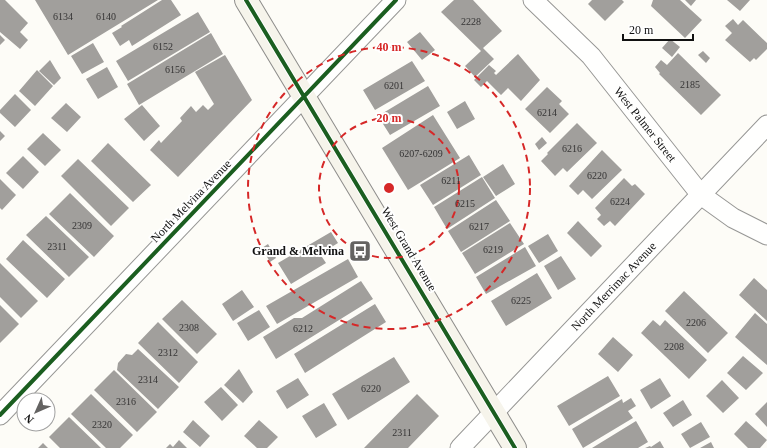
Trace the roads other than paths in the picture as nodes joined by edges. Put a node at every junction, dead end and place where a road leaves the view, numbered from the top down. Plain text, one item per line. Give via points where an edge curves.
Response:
1 (246, 0) edge
2 (396, 0) edge
3 (533, 0) edge
4 (306, 96) junction
5 (767, 125) edge
6 (701, 194) junction
7 (767, 235) edge
8 (494, 412) junction
9 (0, 415) edge
10 (460, 448) edge
11 (515, 448) edge

1 - 4 main road, West Grand Avenue
2 - 4 street, North Melvina Avenue
3 - 6 street, West Palmer Street via 591,56
4 - 8 main road, West Grand Avenue
4 - 9 street, North Melvina Avenue
5 - 6 street, North Merrimac Avenue
6 - 7 street, West Palmer Street via 733,218
6 - 8 street, North Merrimac Avenue
8 - 10 street, North Merrimac Avenue
8 - 11 main road, West Grand Avenue

